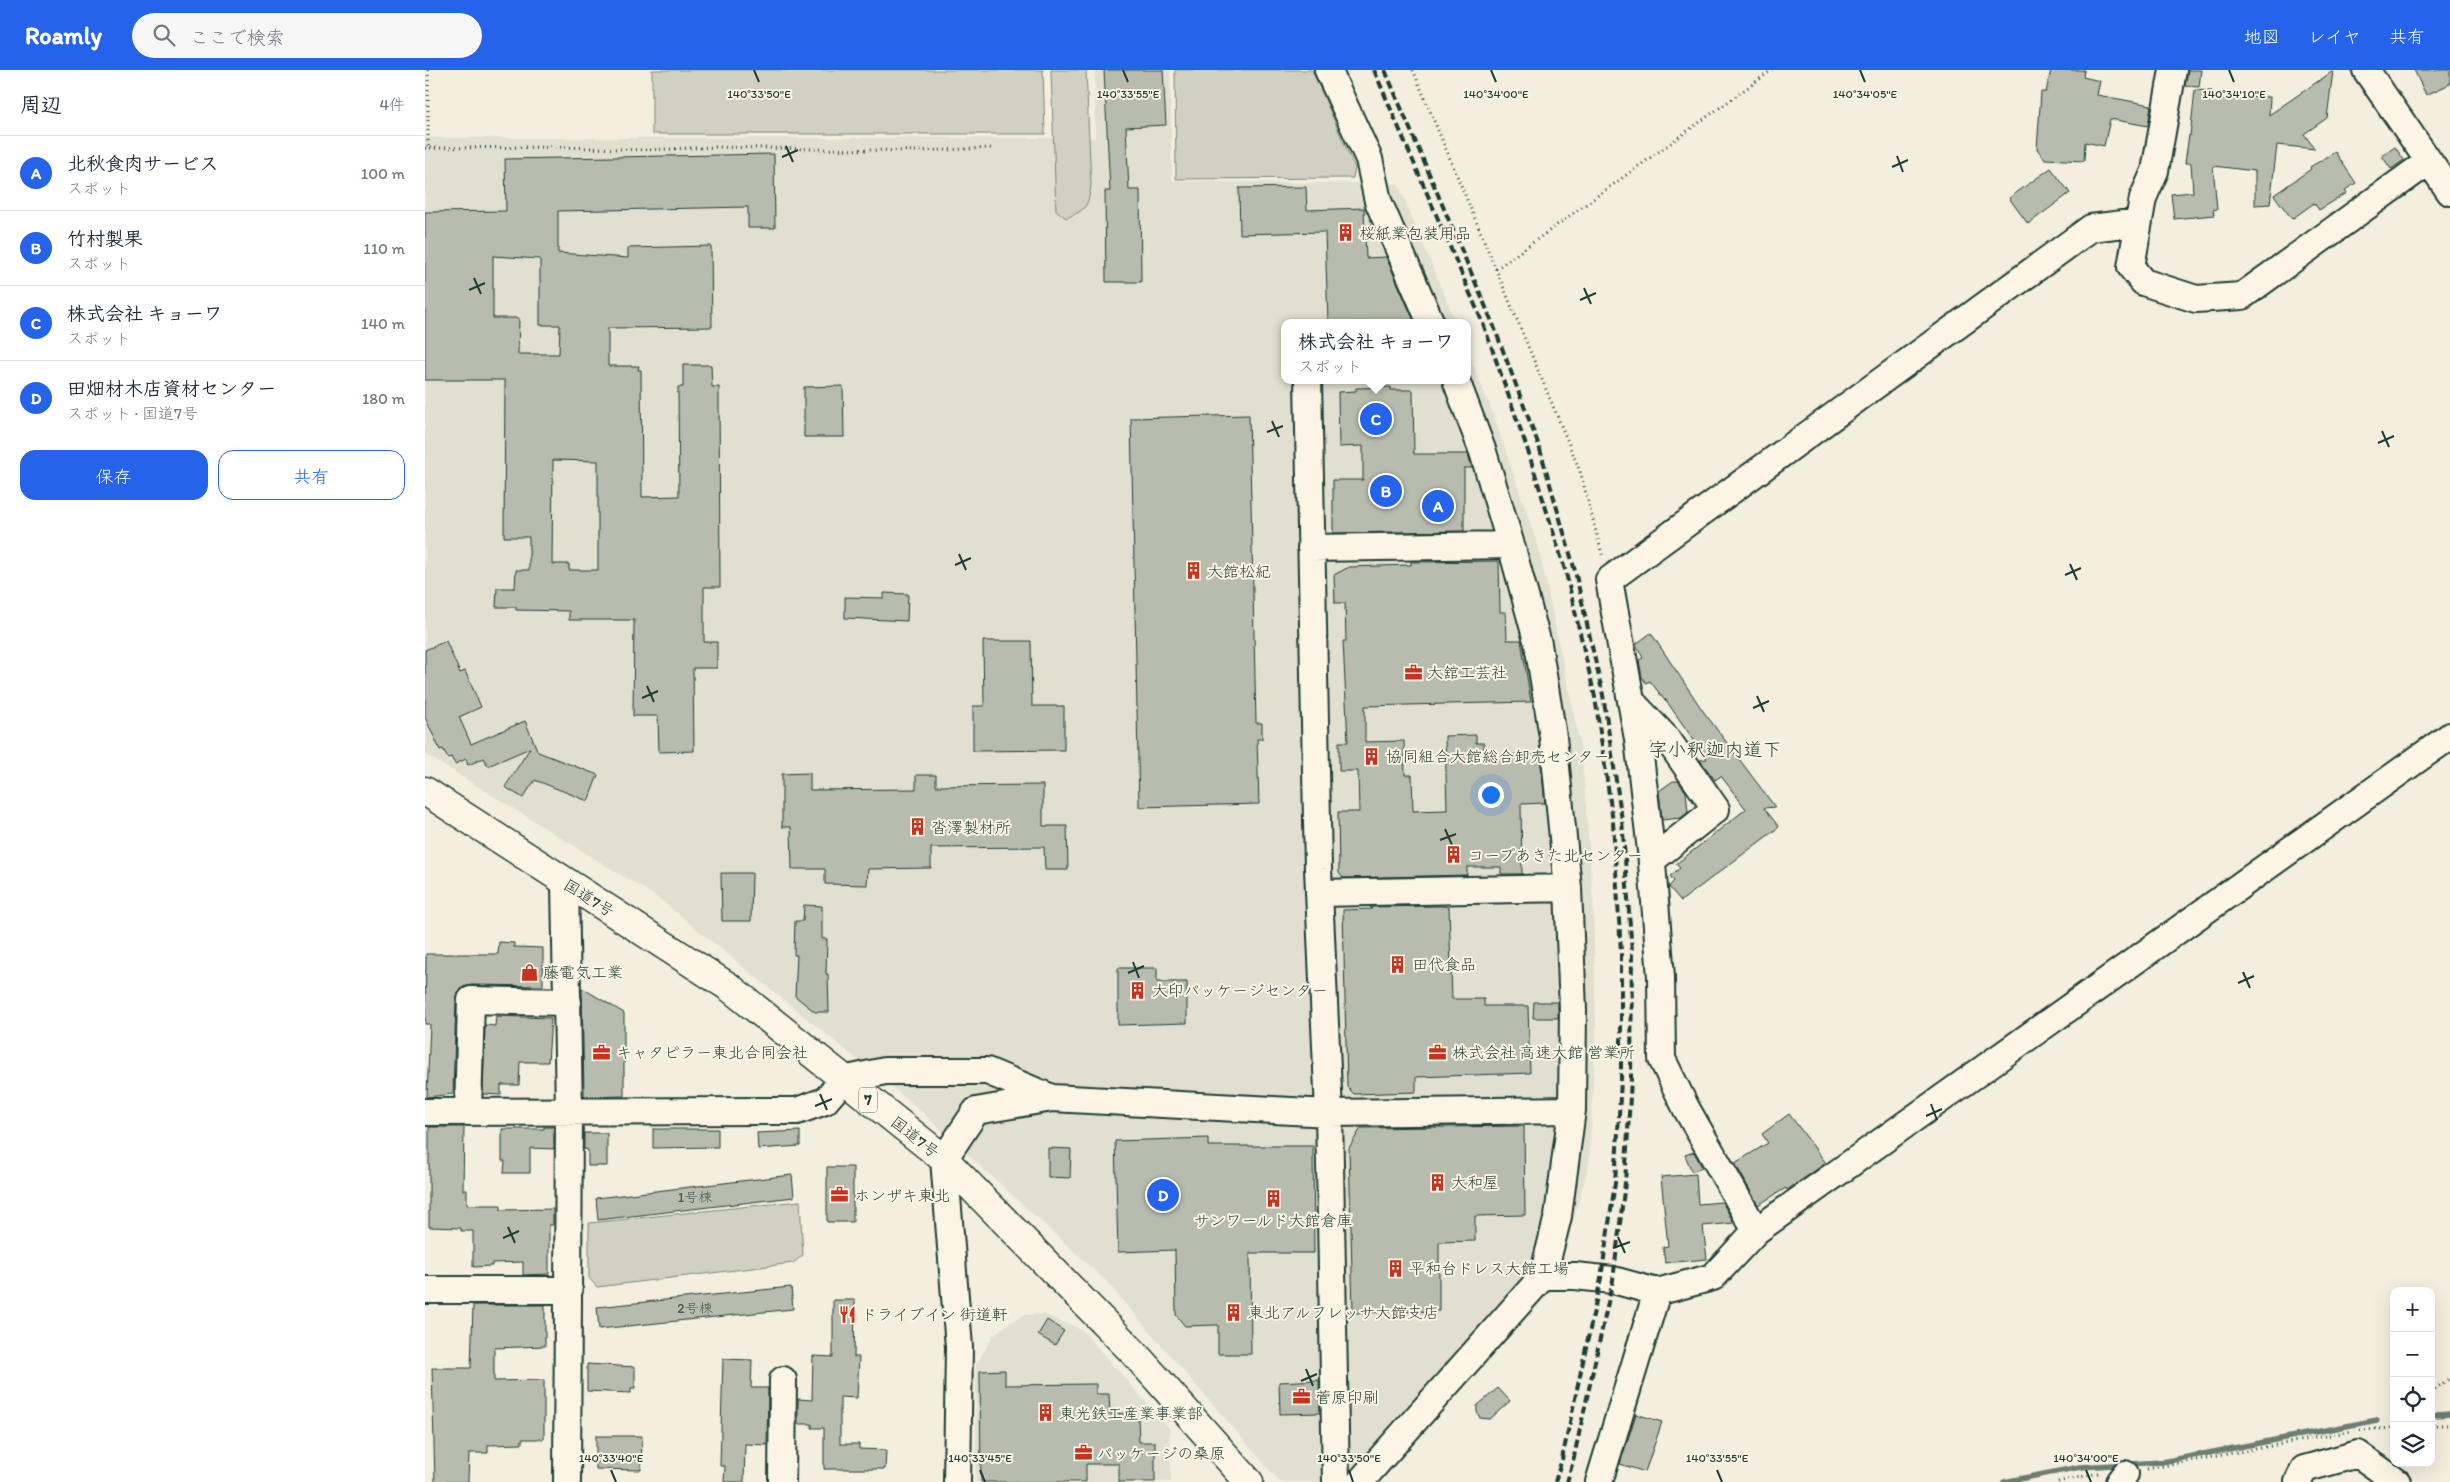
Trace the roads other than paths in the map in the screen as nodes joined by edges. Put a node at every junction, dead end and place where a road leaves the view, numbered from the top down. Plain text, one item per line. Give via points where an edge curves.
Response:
1 (1328, 70) edge
2 (2173, 70) edge
3 (2369, 71) edge
4 (2428, 162) junction
5 (2450, 192) edge
6 (2139, 222) junction
7 (1429, 319) edge
8 (1308, 384) edge
9 (1458, 384) edge
10 (1511, 545) junction
11 (1311, 548) junction
12 (1631, 701) junction
13 (2450, 736) edge
14 (425, 791) edge
15 (1652, 860) junction
16 (565, 883) junction
17 (1568, 888) junction
18 (1319, 894) junction
19 (567, 1002) junction
20 (843, 1080) junction
21 (1053, 1098) junction
22 (1572, 1110) junction
23 (425, 1112) edge
24 (468, 1112) junction
25 (569, 1112) junction
26 (1329, 1113) junction
27 (943, 1159) junction
28 (1756, 1231) junction
29 (1543, 1276) junction
30 (425, 1290) edge
31 (569, 1290) junction
32 (1657, 1292) junction
33 (783, 1380) dead end
34 (567, 1482) edge
35 (782, 1482) edge
36 (957, 1482) edge
37 (1249, 1482) edge
38 (1336, 1482) edge
39 (1360, 1482) edge
40 (1599, 1482) edge
41 (2298, 1482) edge
42 (2397, 1482) edge

1 - 7 street via 1369,160 1378,201
2 - 6 street via 2155,170 2143,198
3 - 4 street
4 - 5 street
4 - 6 street via 2242,296 2196,299 2143,282 2131,267
6 - 12 street via 2091,228 1609,580
8 - 11 street
9 - 10 street via 1483,452
10 - 11 street
10 - 17 street via 1538,644 1553,737
11 - 18 street
12 - 15 street via 1639,739
12 - 15 street via 1668,740 1716,809
13 - 28 street
14 - 16 highway, 国道7号 / 7
15 - 28 street via 1661,977 1662,1059
16 - 19 street
16 - 20 highway, 国道7号 / 7 via 729,987
17 - 18 street
17 - 22 street via 1573,1010
18 - 26 street
19 - 24 street via 471,1000
19 - 25 street
20 - 21 street via 885,1070 987,1071
20 - 25 street via 825,1101 797,1111
20 - 27 highway, 国道7号 / 7
21 - 26 street
21 - 27 street via 976,1110
22 - 26 street
22 - 29 street via 1558,1216
23 - 24 street
24 - 25 street
25 - 31 street
26 - 38 street
27 - 36 street via 959,1347
27 - 37 highway, 国道7号 / 7 via 1134,1353
28 - 32 street via 1713,1277
29 - 32 street via 1613,1280
29 - 39 street
30 - 31 street
31 - 34 street
32 - 40 street
33 - 35 street
41 - 42 street via 2304,1469 2358,1454

